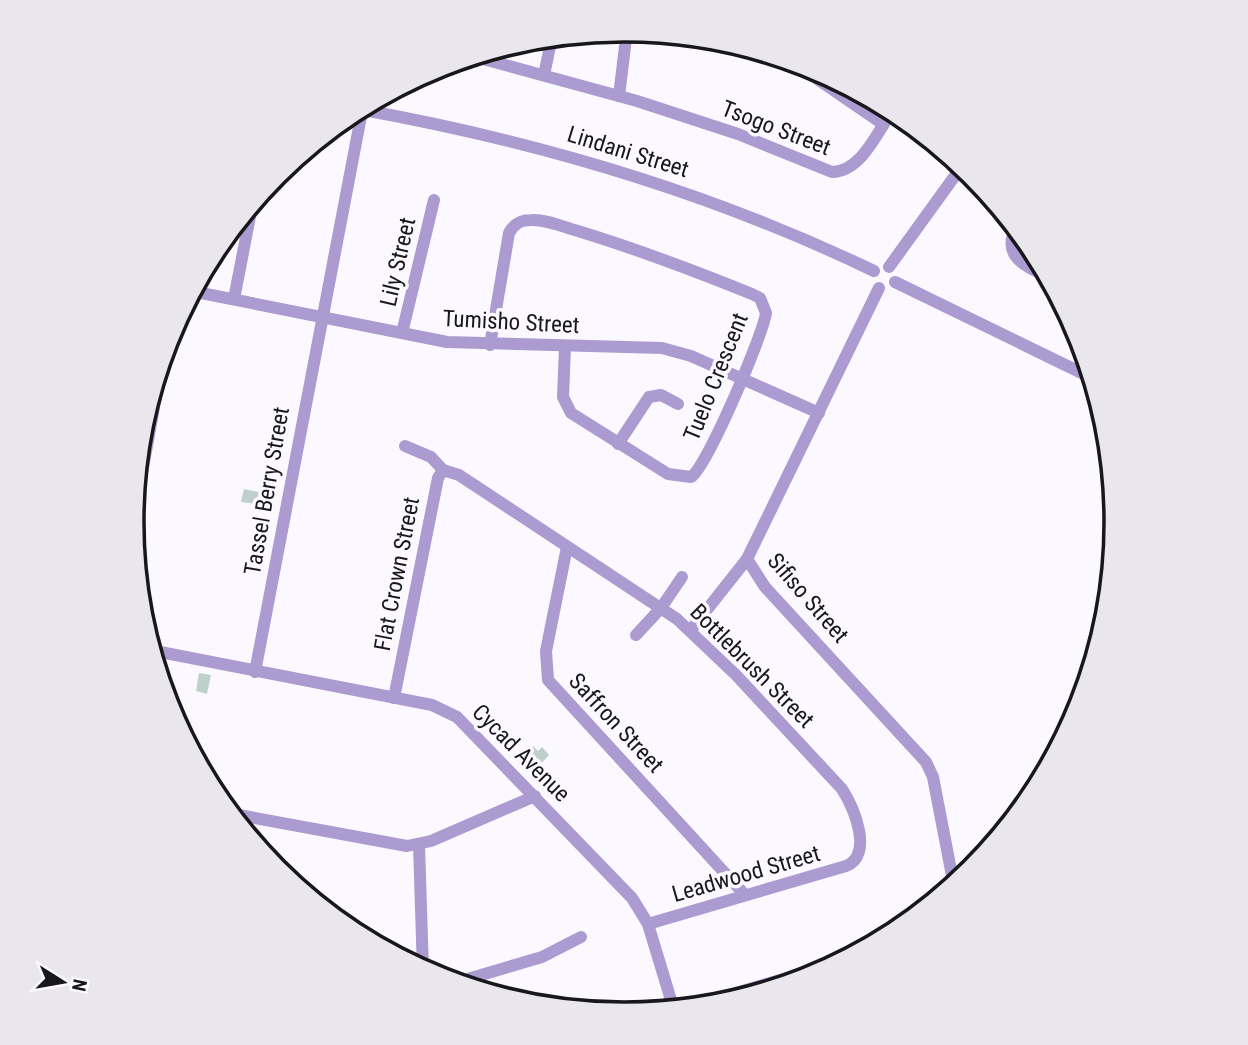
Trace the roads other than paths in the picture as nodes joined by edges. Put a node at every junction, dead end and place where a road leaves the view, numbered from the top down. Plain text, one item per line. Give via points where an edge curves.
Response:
1 (626, 42) edge
2 (550, 48) edge
3 (491, 61) edge
4 (544, 75) junction
5 (835, 91) edge
6 (619, 96) junction
7 (376, 111) edge
8 (886, 120) edge
9 (358, 122) edge
10 (883, 124) junction
11 (956, 175) edge
12 (434, 200) dead end
13 (249, 223) edge
14 (1012, 239) edge
15 (890, 267) junction
16 (1032, 269) edge
17 (874, 271) junction
18 (895, 282) junction
19 (879, 288) junction
20 (202, 293) edge
21 (234, 299) junction
22 (320, 317) junction
23 (402, 333) junction
24 (490, 345) junction
25 (565, 347) junction
26 (1080, 372) edge
27 (741, 379) junction
28 (678, 404) dead end
29 (819, 413) junction
30 (618, 444) junction
31 (405, 446) dead end
32 (448, 471) junction
33 (567, 547) junction
34 (747, 559) junction
35 (682, 577) dead end
36 (661, 608) junction
37 (690, 631) junction
38 (636, 635) dead end
39 (162, 652) edge
40 (255, 672) junction
41 (394, 698) junction
42 (535, 796) junction
43 (244, 816) edge
44 (419, 845) junction
45 (855, 862) joint
46 (952, 874) edge
47 (745, 895) junction
48 (648, 924) junction
49 (581, 937) dead end
50 (423, 958) edge
51 (472, 978) edge
52 (672, 1000) edge

1 - 6 street
2 - 4 street
3 - 4 street, Tsogo Street
4 - 6 street, Tsogo Street
5 - 10 street
6 - 10 street, Tsogo Street via 832,172 857,162
7 - 17 street, Lindani Street via 618,170 751,216
8 - 10 street, Tsogo Street
9 - 22 street, Tassel Berry Street
11 - 15 street
12 - 23 street, Lily Street
13 - 21 street
14 - 16 street via 1017,261
15 - 17 street
15 - 18 street
17 - 19 street
18 - 19 street
18 - 26 street
19 - 29 street, Sifiso Street
20 - 21 street, Tumisho Street
21 - 22 street, Tumisho Street
22 - 23 street, Tumisho Street
22 - 40 street, Tassel Berry Street
23 - 24 street, Tumisho Street
24 - 25 street, Tumisho Street
24 - 27 street, Tuelo Crescent via 509,233 518,222 542,221 689,268 760,298 765,321
25 - 27 street, Tumisho Street via 662,348
25 - 30 street, Tuelo Crescent via 565,406
27 - 29 street, Tumisho Street
27 - 30 street, Tuelo Crescent via 704,463 691,477 668,474
28 - 30 street via 661,396 649,397
29 - 34 street, Sifiso Street
31 - 32 street, Bottlebrush Street via 431,457
32 - 33 street, Bottlebrush Street
32 - 41 street, Flat Crown Street via 438,478
33 - 36 street, Bottlebrush Street
33 - 47 street, Saffron Street via 546,651 548,680
34 - 37 street
34 - 46 street, Sifiso Street via 770,593 926,762
35 - 36 street
36 - 37 street, Bottlebrush Street
36 - 38 street
37 - 45 street, Bottlebrush Street via 842,789 860,840
39 - 40 street, Cycad Avenue
40 - 41 street, Cycad Avenue
41 - 42 street, Cycad Avenue via 432,705 457,717
42 - 44 street
42 - 48 street, Cycad Avenue via 624,888
43 - 44 street
44 - 50 street
45 - 47 street, Leadwood Street
47 - 48 street, Leadwood Street
48 - 52 street, Cycad Avenue
49 - 51 street via 542,957

